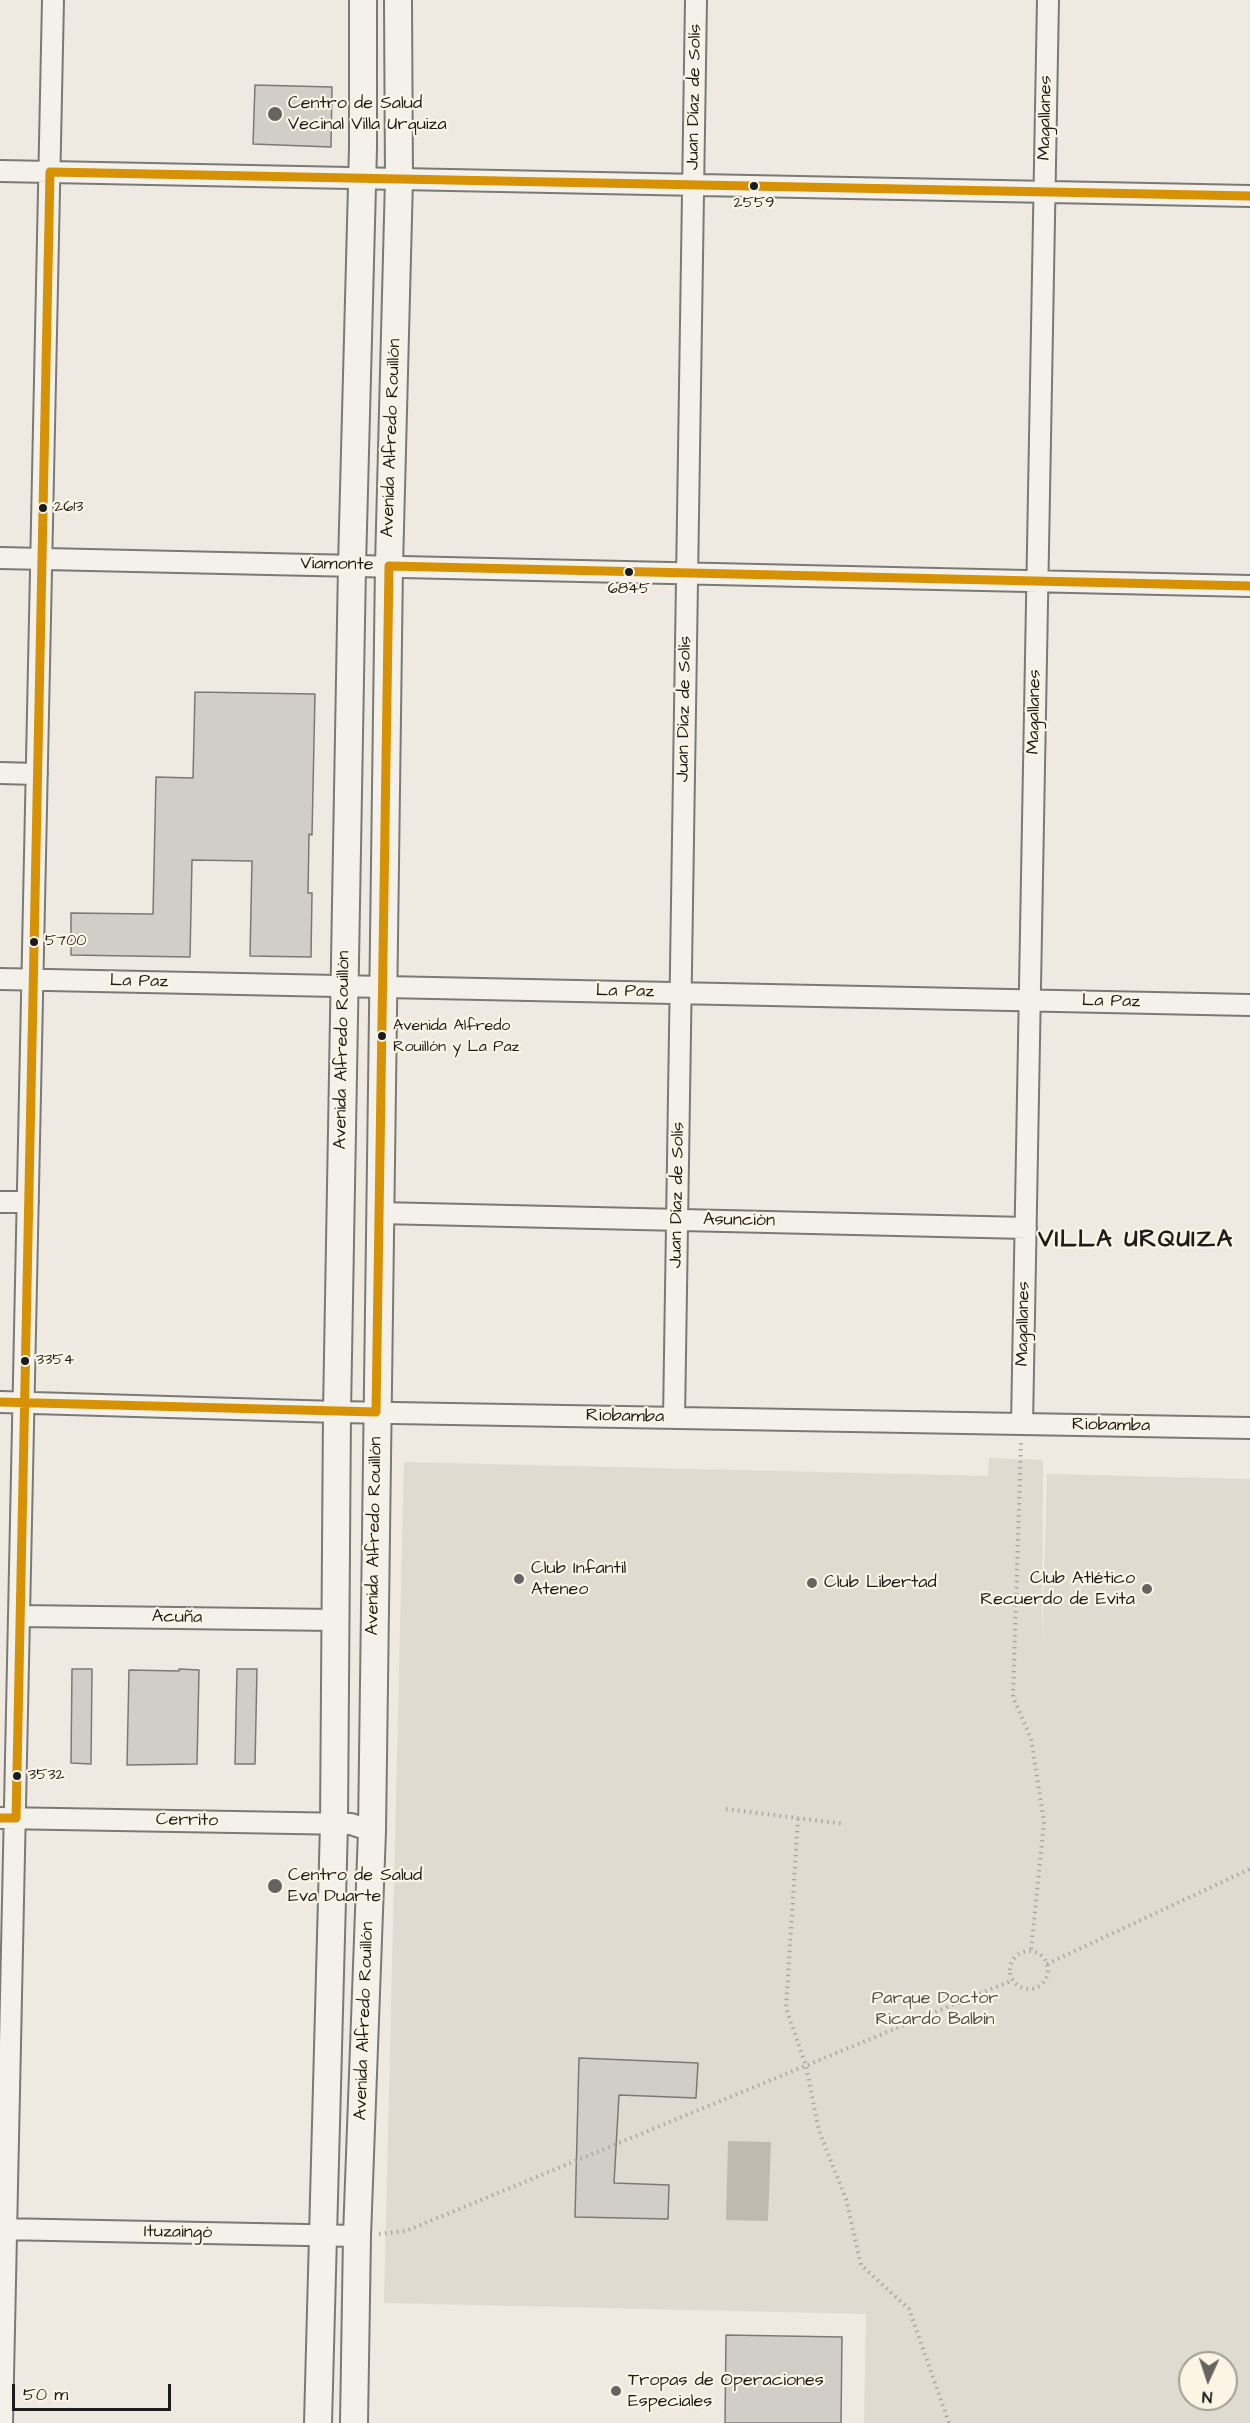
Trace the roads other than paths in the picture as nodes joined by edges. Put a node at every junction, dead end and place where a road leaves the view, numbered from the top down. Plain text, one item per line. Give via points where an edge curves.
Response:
1 (53, 0) edge
2 (363, 0) edge
3 (398, 0) edge
4 (696, 0) edge
5 (1048, 0) edge
6 (0, 171) edge
7 (50, 172) junction
8 (363, 178) junction
9 (399, 179) junction
10 (693, 185) junction
11 (1045, 192) junction
12 (1250, 196) edge
13 (0, 558) edge
14 (42, 559) junction
15 (352, 566) junction
16 (389, 566) junction
17 (687, 573) junction
18 (1038, 581) junction
19 (1250, 586) edge
20 (0, 773) edge
21 (37, 774) junction
22 (0, 979) edge
23 (33, 980) junction
24 (344, 986) junction
25 (384, 987) junction
26 (681, 993) junction
27 (1030, 1000) junction
28 (1250, 1005) edge
29 (0, 1202) edge
30 (28, 1202) junction
31 (380, 1213) junction
32 (678, 1220) junction
33 (1026, 1228) junction
34 (0, 1402) edge
35 (24, 1403) junction
36 (356, 1412) junction
37 (674, 1418) junction
38 (1022, 1424) junction
39 (1250, 1428) edge
40 (20, 1616) junction
41 (335, 1620) junction
42 (8, 1818) edge
43 (334, 1824) junction
44 (372, 1831) junction
45 (3, 2229) edge
46 (322, 2236) junction
47 (357, 2236) junction
48 (2, 2423) edge
49 (318, 2423) edge
50 (354, 2423) edge

1 - 7 street
2 - 8 street, Avenida Alfredo Rouillón
3 - 9 street, Avenida Alfredo Rouillón
4 - 10 street, Juan Díaz de Solís
5 - 11 street, Magallanes
6 - 7 street
7 - 8 street
7 - 14 street
8 - 9 street
8 - 15 street, Avenida Alfredo Rouillón
9 - 10 street
9 - 16 street, Avenida Alfredo Rouillón
10 - 11 street
10 - 17 street, Juan Díaz de Solís
11 - 12 street
11 - 18 street, Magallanes
13 - 14 street, Viamonte
14 - 15 street, Viamonte
14 - 21 street
15 - 16 street, Viamonte
15 - 24 street, Avenida Alfredo Rouillón
16 - 17 street, Viamonte
16 - 25 street, Avenida Alfredo Rouillón
17 - 18 street, Viamonte
17 - 26 street, Juan Díaz de Solís
18 - 19 street, Viamonte
18 - 27 street, Magallanes
20 - 21 street
21 - 23 street
22 - 23 street, La Paz
23 - 24 street, La Paz
23 - 30 street
24 - 25 street, La Paz
24 - 36 street, Avenida Alfredo Rouillón
25 - 26 street, La Paz
25 - 31 street, Avenida Alfredo Rouillón
26 - 27 street, La Paz
26 - 32 street, Juan Díaz de Solís
27 - 28 street, La Paz
27 - 33 street, Magallanes
29 - 30 street
30 - 35 street
31 - 32 street, Asunción
31 - 36 street, Avenida Alfredo Rouillón
32 - 33 street, Asunción
32 - 37 street, Juan Díaz de Solís
33 - 38 street, Magallanes
34 - 35 street, Riobamba
35 - 36 street, Riobamba
35 - 40 street
36 - 37 street, Riobamba
36 - 41 street, Avenida Alfredo Rouillón
36 - 44 street, Avenida Alfredo Rouillón
37 - 38 street, Riobamba
38 - 39 street, Riobamba
40 - 41 street, Acuña
40 - 42 street
41 - 43 street, Avenida Alfredo Rouillón
42 - 43 street, Cerrito
42 - 45 street
43 - 44 street, Cerrito via 351,1824
43 - 46 street, Avenida Alfredo Rouillón
44 - 47 street, Avenida Alfredo Rouillón
45 - 46 street, Ituzaingó
45 - 48 street
46 - 47 street, Ituzaingó
46 - 49 street, Avenida Alfredo Rouillón
47 - 50 street, Avenida Alfredo Rouillón

